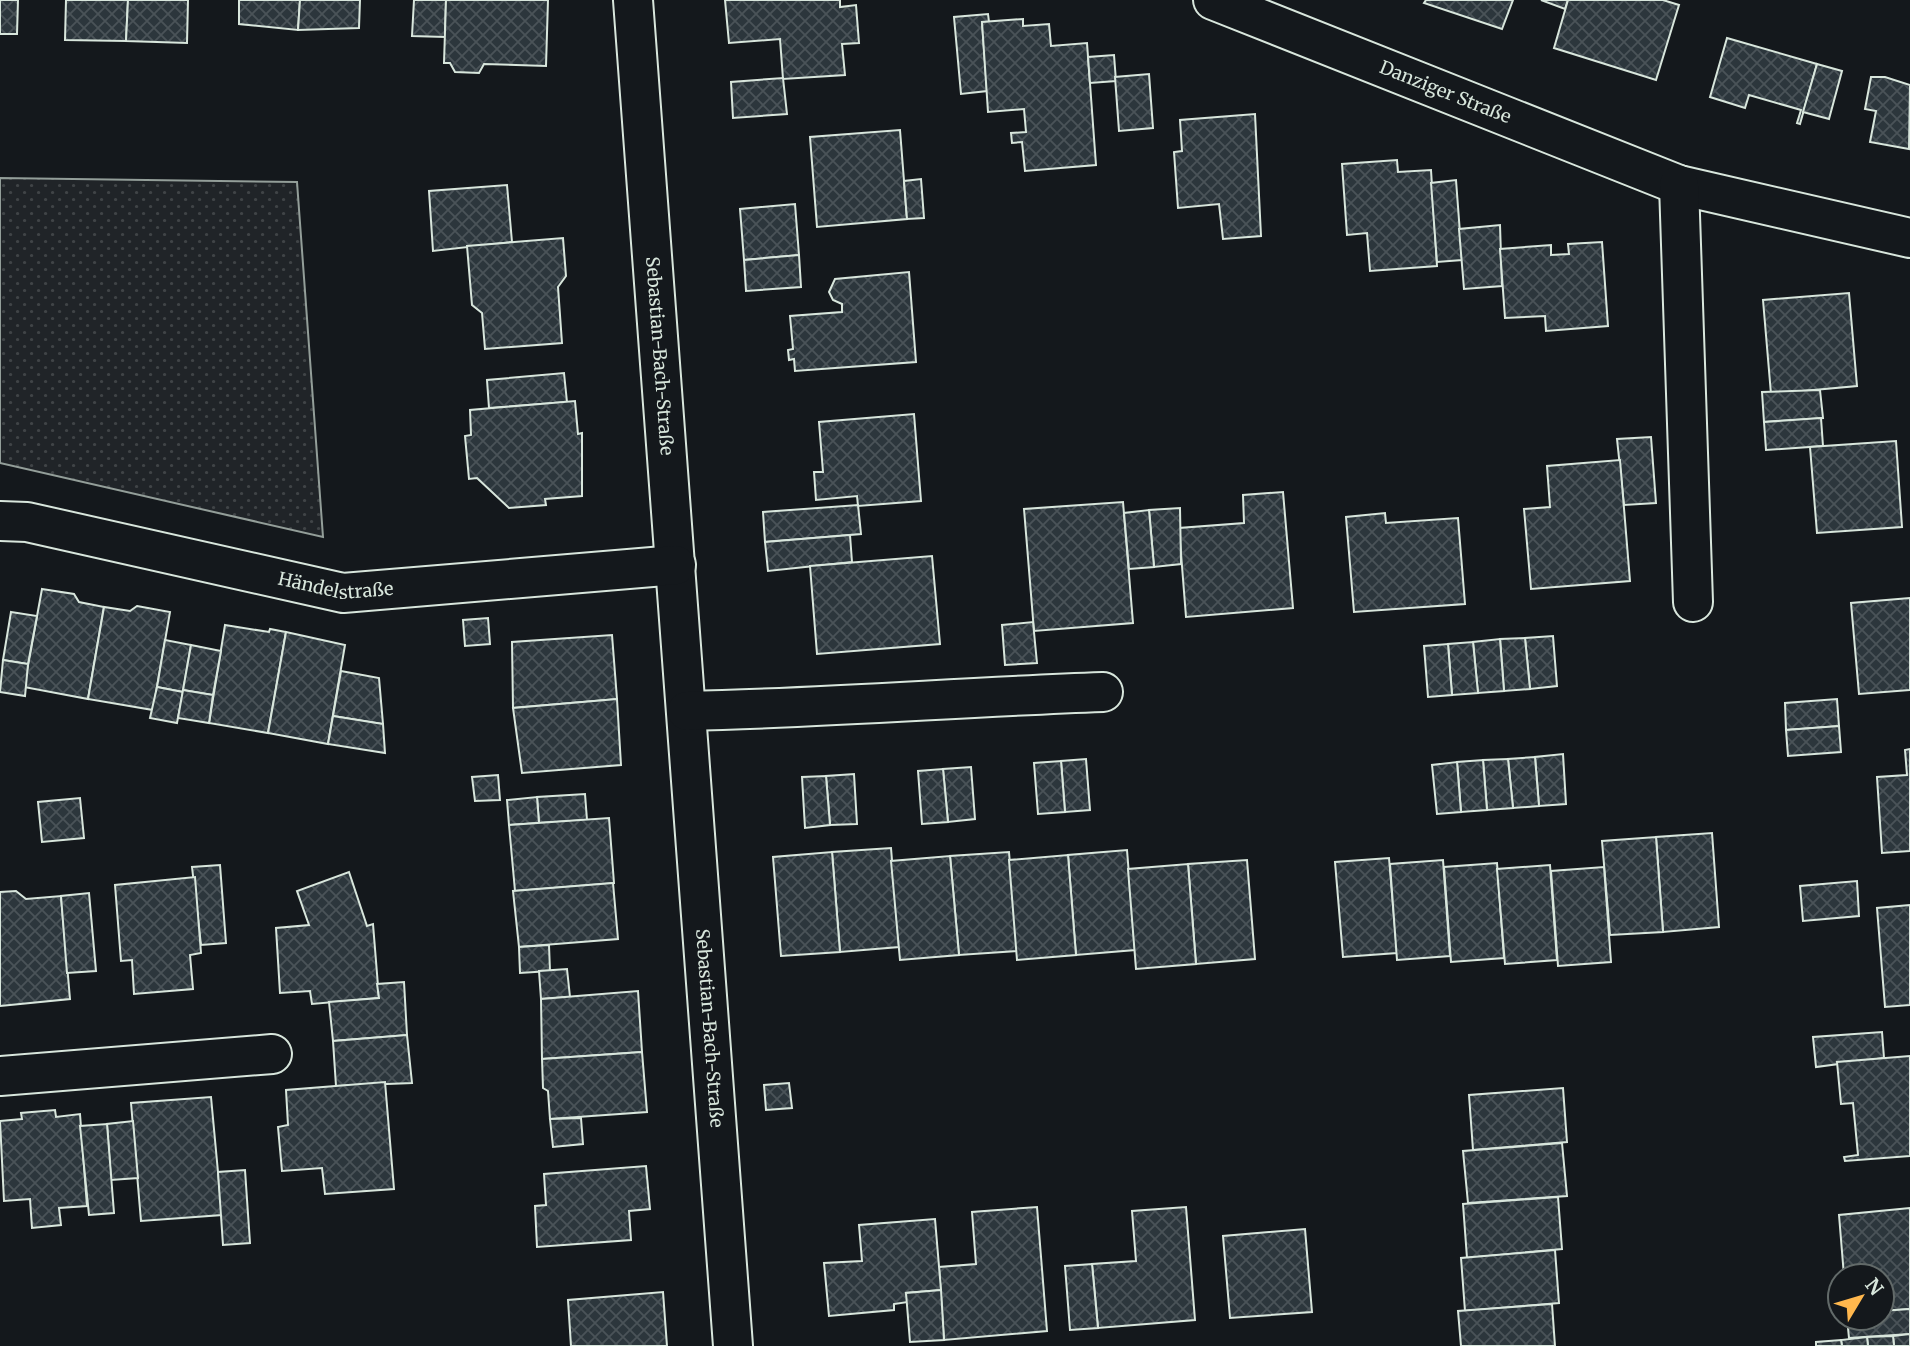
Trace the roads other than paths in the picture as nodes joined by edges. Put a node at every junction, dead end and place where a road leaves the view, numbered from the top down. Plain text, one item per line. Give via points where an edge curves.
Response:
1 (633, 0) edge
2 (1213, 0) edge
3 (1679, 185) junction
4 (1910, 238) edge
5 (0, 521) edge
6 (676, 565) junction
7 (1693, 603) dead end
8 (1103, 692) dead end
9 (687, 711) junction
10 (272, 1054) dead end
11 (0, 1076) edge
12 (733, 1346) edge

1 - 6 street, Sebastian-Bach-Straße
2 - 3 street, Danziger Straße
3 - 4 street, Danziger Straße
3 - 7 street
5 - 6 street, Händelstraße via 27,522 343,593
6 - 9 street, Sebastian-Bach-Straße
8 - 9 street
9 - 12 street, Sebastian-Bach-Straße
10 - 11 street

